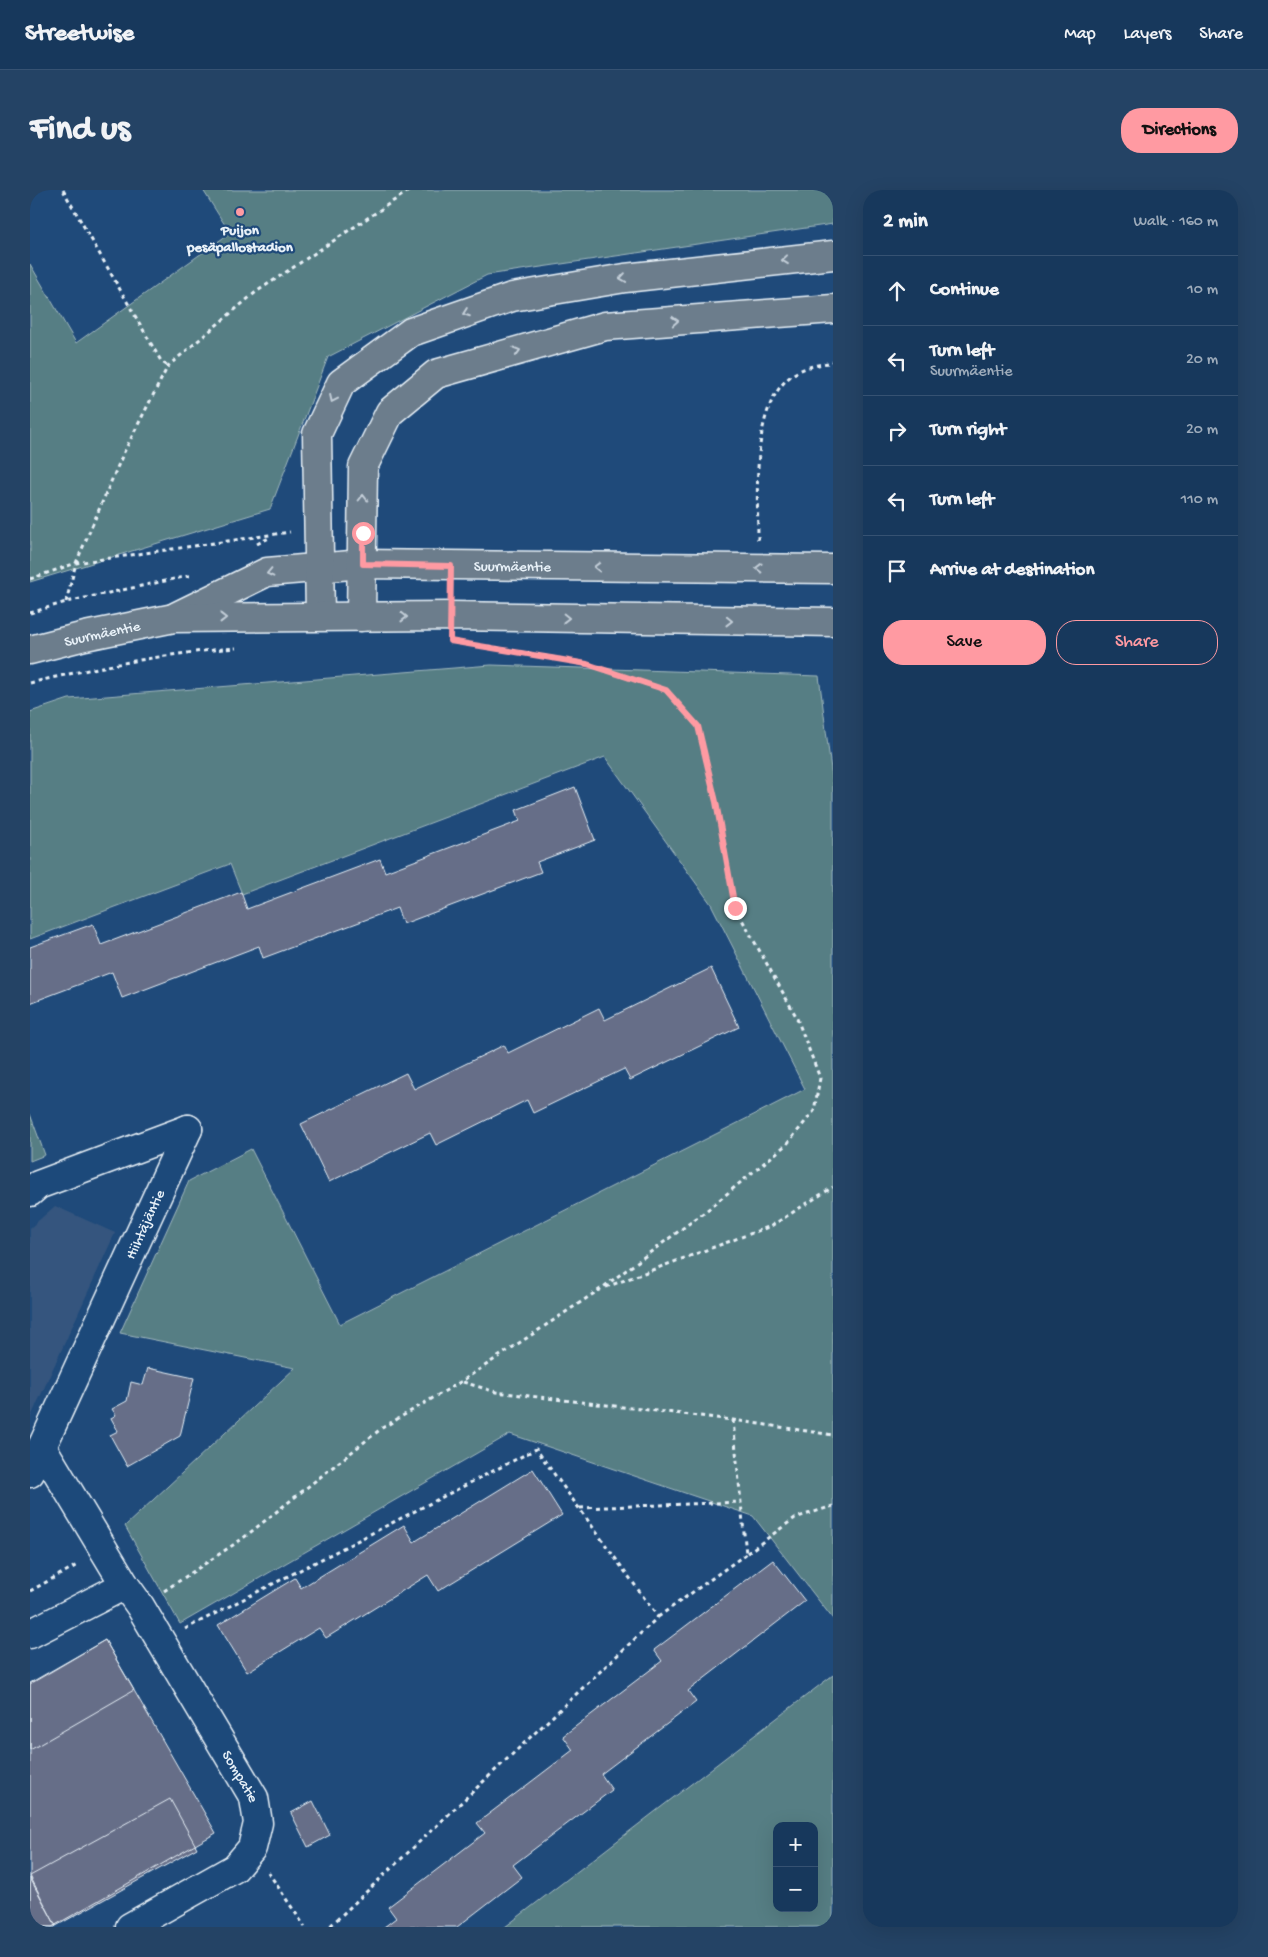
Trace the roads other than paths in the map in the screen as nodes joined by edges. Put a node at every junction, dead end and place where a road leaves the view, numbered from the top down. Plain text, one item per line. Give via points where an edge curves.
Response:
1 (833, 255) edge
2 (833, 309) edge
3 (363, 564) junction
4 (318, 567) junction
5 (820, 569) edge
6 (320, 616) junction
7 (362, 617) junction
8 (174, 618) junction
9 (820, 622) edge
10 (30, 650) edge
11 (30, 1192) edge
12 (42, 1447) junction
13 (30, 1473) edge
14 (132, 1596) junction
15 (30, 1634) edge
16 (130, 1927) edge

1 -> 4 main road via 625,278 512,296 411,332 341,384 317,434
3 -> 2 main road via 363,466 390,412 436,374 605,326
3 - 4 main road, Suurmäentie
5 -> 3 main road, Suurmäentie
3 - 7 main road
4 - 6 main road
4 -> 8 main road, Suurmäentie via 267,572
6 - 7 main road, Suurmäentie
8 -> 6 main road, Suurmäentie
7 -> 9 main road, Suurmäentie
8 - 10 main road, Suurmäentie
11 - 12 street, Hiihtäjäntie via 38,1185 188,1129
12 - 13 street, Hiihtäjäntie
12 - 14 street, Sompatie
14 - 15 street
14 - 16 street, Sompatie via 254,1798 258,1823 252,1848 235,1868

